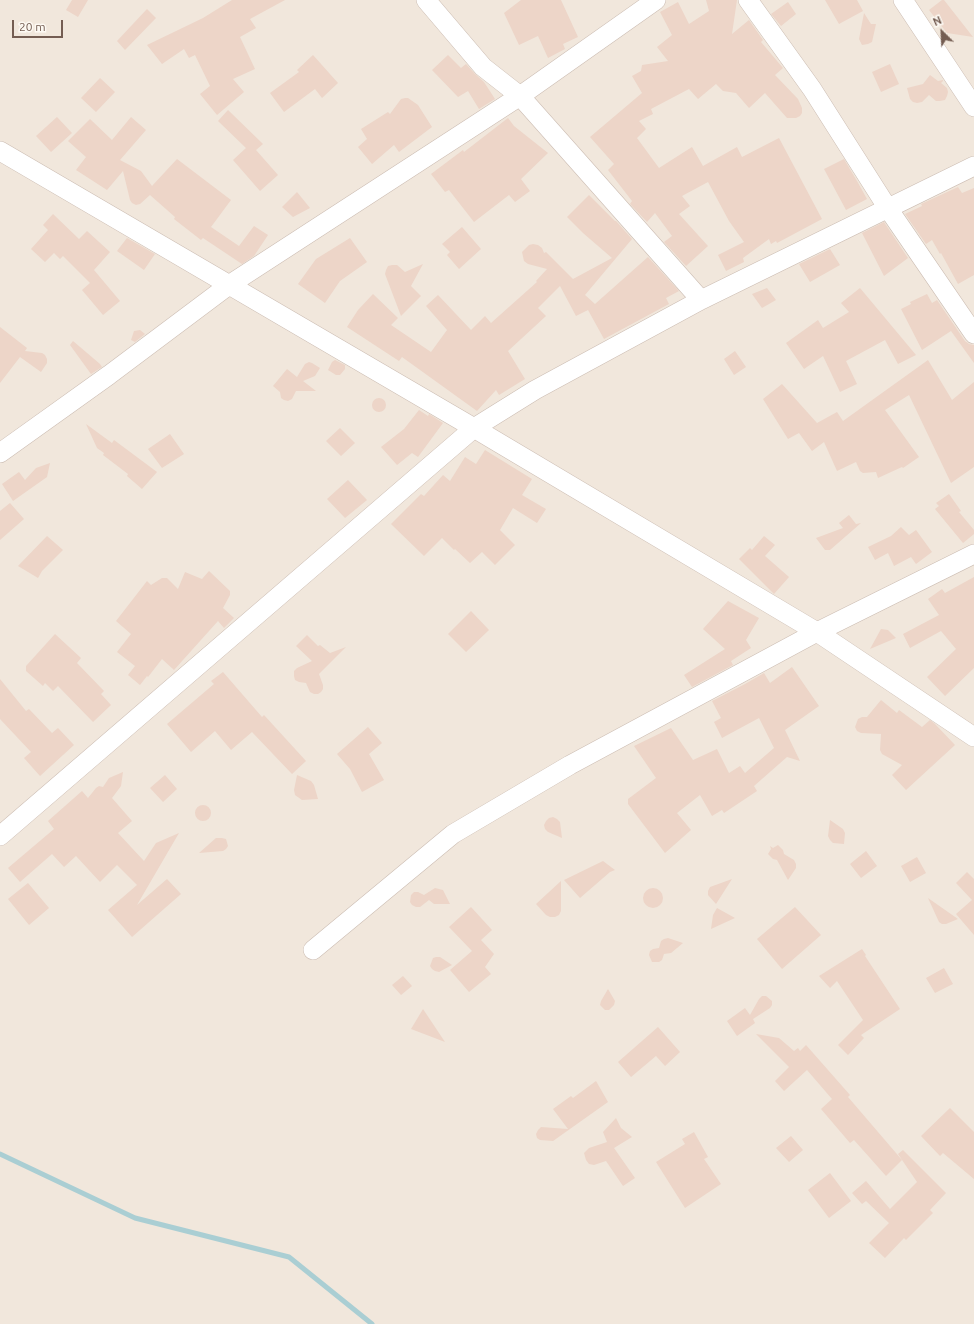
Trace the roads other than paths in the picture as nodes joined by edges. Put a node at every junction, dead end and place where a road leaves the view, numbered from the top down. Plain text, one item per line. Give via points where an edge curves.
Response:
1 (426, 0) edge
2 (656, 0) edge
3 (748, 0) edge
4 (903, 0) edge
5 (520, 96) junction
6 (974, 107) edge
7 (0, 151) edge
8 (974, 166) edge
9 (888, 208) junction
10 (229, 285) junction
11 (701, 300) junction
12 (971, 323) edge
13 (474, 428) junction
14 (0, 453) edge
15 (974, 554) edge
16 (817, 632) junction
17 (974, 737) edge
18 (0, 836) edge
19 (313, 950) dead end

1 - 5 street via 483,67
2 - 5 street
3 - 9 street via 812,89
4 - 6 street
5 - 10 street
5 - 11 street
7 - 10 street
8 - 9 street
9 - 11 street
9 - 12 street
10 - 13 street
10 - 14 street via 110,375
11 - 13 street via 535,390
13 - 16 street
13 - 18 street
15 - 16 street
16 - 17 street
16 - 19 street via 570,766 453,834

